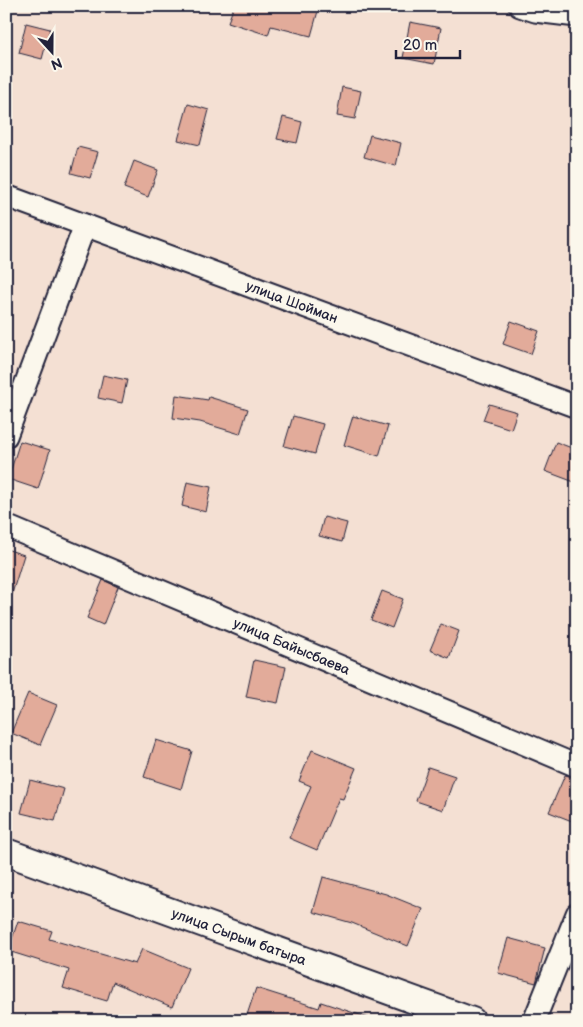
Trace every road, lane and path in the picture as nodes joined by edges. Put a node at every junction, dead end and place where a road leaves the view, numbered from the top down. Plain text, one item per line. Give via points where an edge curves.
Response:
1 (520, 6) edge
2 (577, 16) edge
3 (6, 196) edge
4 (85, 225) junction
5 (577, 407) edge
6 (6, 436) edge
7 (6, 526) edge
8 (577, 766) edge
9 (6, 852) edge
10 (577, 914) edge
11 (472, 1021) edge
12 (534, 1021) edge

1 - 2 street
3 - 4 street, улица Шойман
4 - 5 street, улица Шойман
4 - 6 street
7 - 8 street, улица Байысбаева
9 - 11 street, улица Сырым батыра
10 - 12 street

